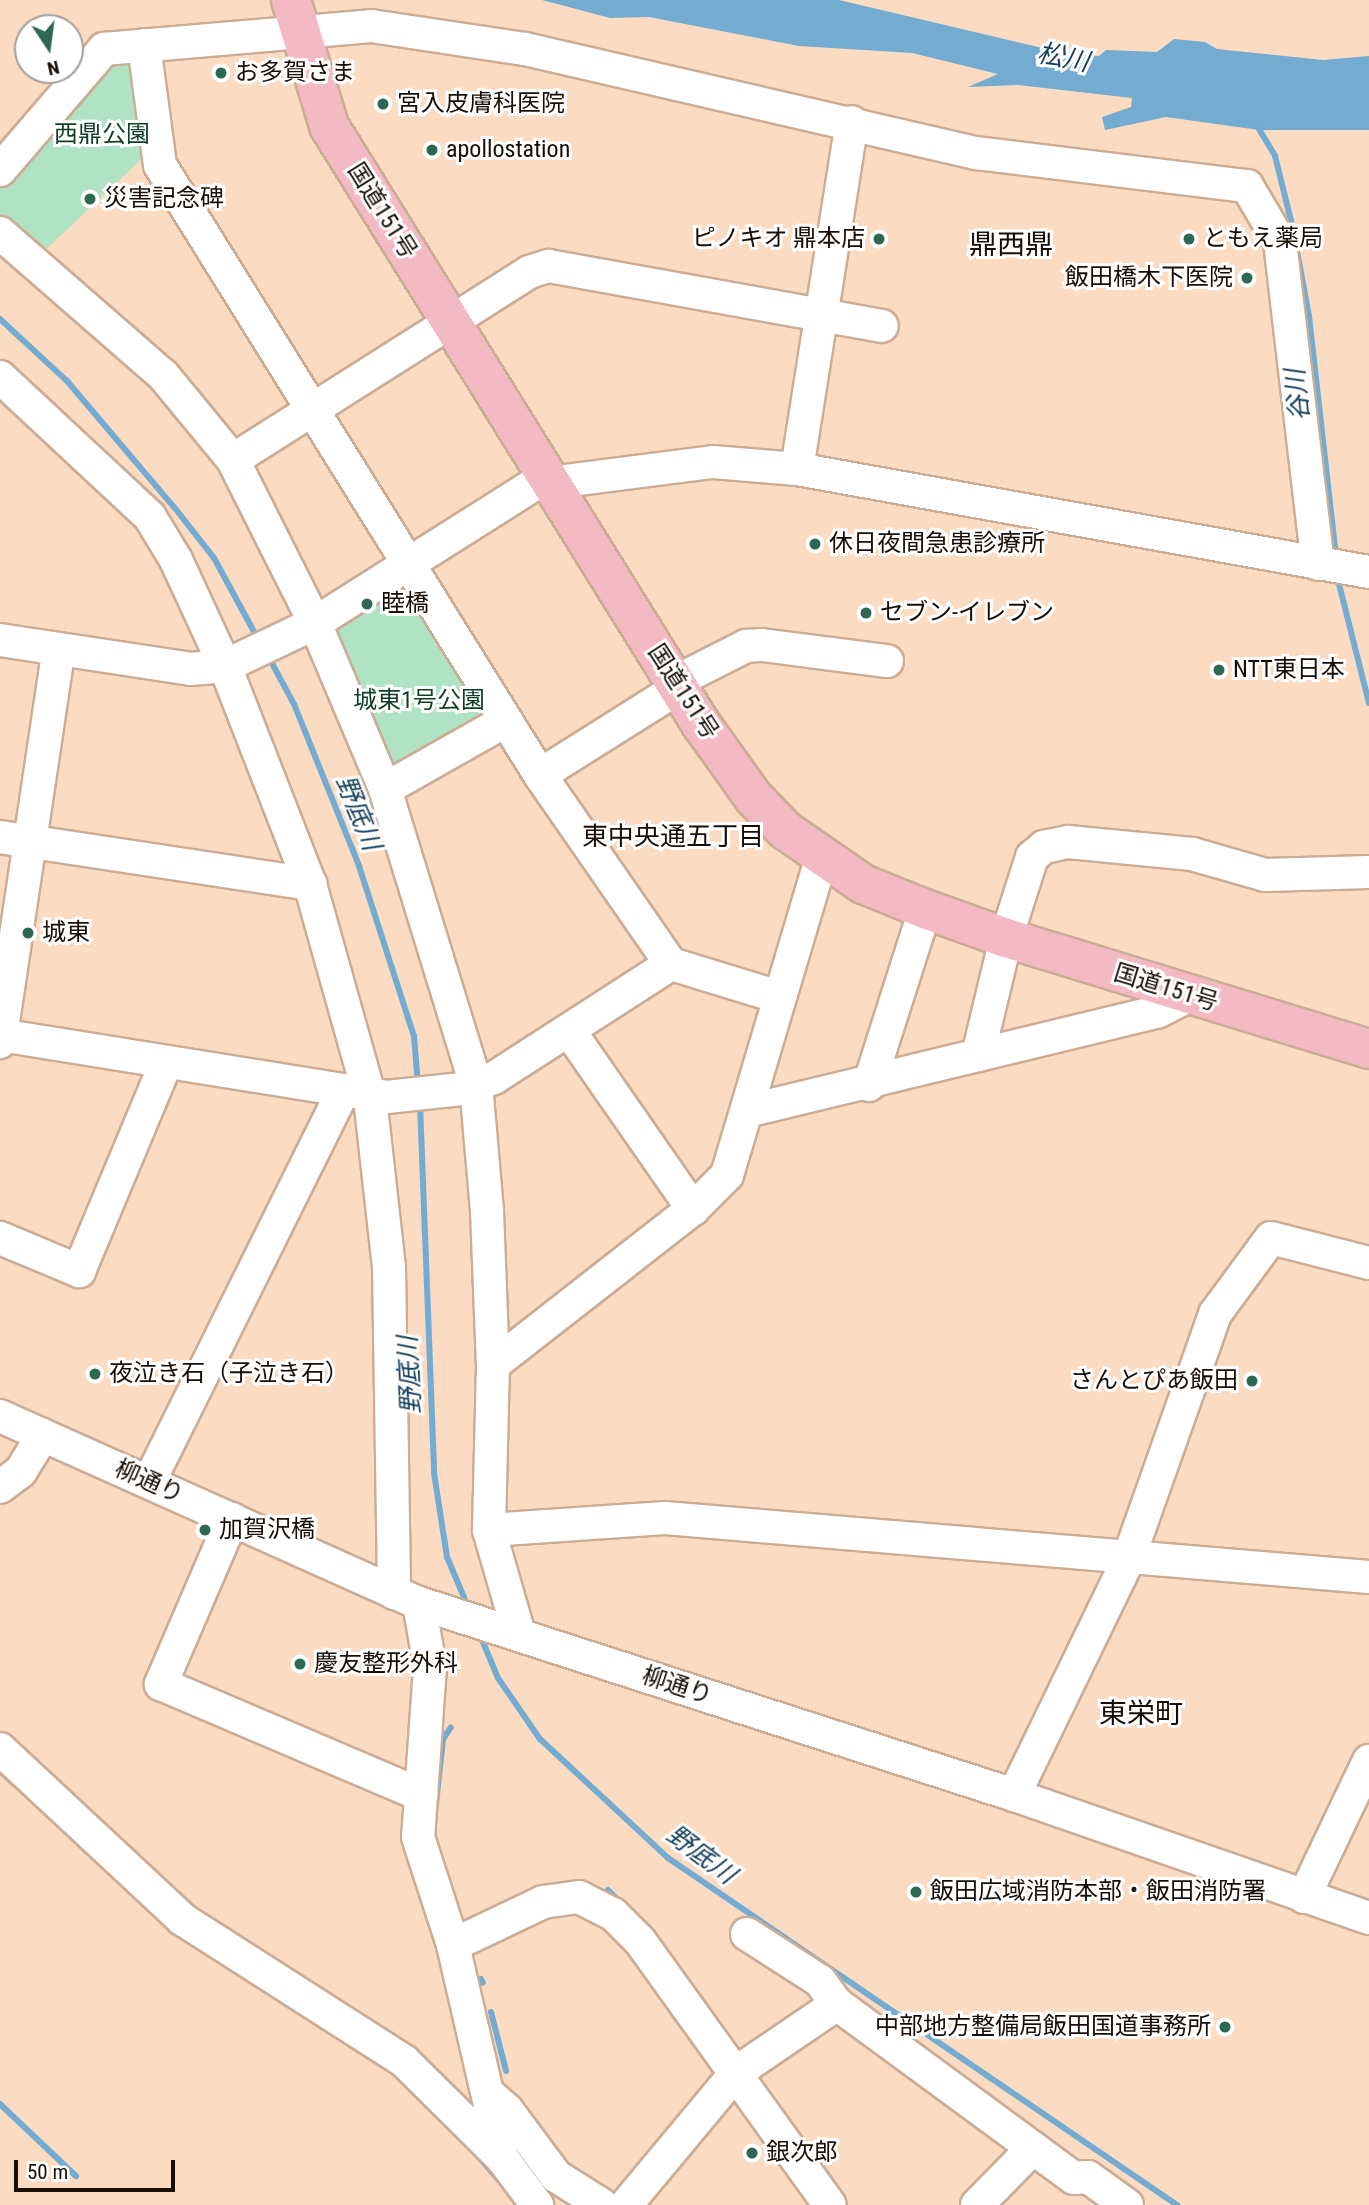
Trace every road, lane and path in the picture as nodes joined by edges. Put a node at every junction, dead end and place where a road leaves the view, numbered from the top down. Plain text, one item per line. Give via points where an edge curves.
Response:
1 (295, 16) edge
2 (144, 45) junction
3 (852, 122) junction
4 (0, 170) edge
5 (0, 233) edge
6 (818, 316) junction
7 (452, 323) junction
8 (882, 326) dead end
9 (0, 377) edge
10 (314, 410) junction
11 (233, 460) junction
12 (797, 469) junction
13 (553, 481) junction
14 (410, 563) junction
15 (1339, 567) edge
16 (305, 628) junction
17 (0, 640) edge
18 (59, 649) junction
19 (887, 661) dead end
20 (231, 663) junction
21 (676, 685) junction
22 (505, 721) junction
23 (540, 775) junction
24 (385, 789) junction
25 (0, 838) edge
26 (31, 842) junction
27 (821, 859) junction
28 (1369, 872) edge
29 (310, 884) junction
30 (925, 909) junction
31 (1006, 938) junction
32 (671, 964) junction
33 (1191, 995) junction
34 (779, 997) junction
35 (570, 1032) junction
36 (1, 1037) edge
37 (1369, 1049) edge
38 (978, 1055) junction
39 (166, 1063) junction
40 (869, 1085) junction
41 (469, 1087) junction
42 (367, 1096) junction
43 (747, 1111) junction
44 (692, 1209) junction
45 (0, 1238) edge
46 (1369, 1263) edge
47 (492, 1365) junction
48 (0, 1416) edge
49 (43, 1435) junction
50 (149, 1482) junction
51 (0, 1487) edge
52 (232, 1518) junction
53 (489, 1530) junction
54 (1128, 1560) junction
55 (1369, 1577) edge
56 (415, 1602) junction
57 (510, 1632) junction
58 (0, 1749) edge
59 (1369, 1762) edge
60 (421, 1795) junction
61 (1014, 1795) junction
62 (1304, 1897) junction
63 (1369, 1918) edge
64 (747, 1934) dead end
65 (453, 1945) junction
66 (837, 2004) junction
67 (737, 2072) junction
68 (489, 2095) junction
69 (1033, 2148) junction
70 (502, 2158) junction
71 (537, 2205) edge
72 (602, 2205) edge
73 (626, 2205) edge
74 (830, 2205) edge
75 (977, 2205) edge
76 (1127, 2205) edge

1 - 2 street
1 - 3 street via 526,49
1 - 7 highway, 国道151号 via 329,126
2 - 4 street via 104,48
2 - 10 street via 160,165
3 - 6 street
3 - 15 street via 976,153 1247,186 1280,242
5 - 11 street via 163,375
6 - 7 street via 549,266 529,272
6 - 8 street
6 - 12 street
7 - 10 street
7 - 13 highway, 国道151号
9 - 20 street via 150,517
10 - 11 street
10 - 14 street
11 - 16 street
12 - 13 street via 713,462
12 - 15 street
13 - 14 street via 533,485
13 - 21 highway, 国道151号
14 - 16 street
14 - 22 street
16 - 20 street
16 - 24 street
17 - 18 street
18 - 20 street via 191,669
18 - 26 street
19 - 21 street via 746,646
20 - 29 street
21 - 23 street
21 - 27 highway, 国道151号 via 754,798
22 - 23 street
22 - 24 street
23 - 32 street
24 - 41 street
25 - 26 street
26 - 29 street
26 - 36 street
27 - 30 highway, 国道151号 via 863,884
27 - 34 street
28 - 31 street via 1265,875 1192,854 1068,842 1044,848 1032,857
29 - 42 street
30 - 31 highway, 国道151号
30 - 40 street
31 - 33 highway, 国道151号
31 - 38 street
32 - 34 street
32 - 35 street
33 - 37 highway, 国道151号
33 - 38 street via 1157,1012
34 - 43 street
35 - 41 street
35 - 44 street
36 - 39 street
38 - 40 street
39 - 42 street
39 - 45 street via 79,1271
40 - 43 street
41 - 42 street
41 - 47 street
42 - 50 street
42 - 56 street via 388,1267
43 - 44 street via 727,1175
44 - 47 street
46 - 54 street via 1271,1238 1215,1314
47 - 53 street
48 - 49 street, 柳通り
49 - 50 street, 柳通り
49 - 51 street via 21,1471
50 - 52 street, 柳通り
52 - 56 street, 柳通り
52 - 60 street via 161,1684
53 - 54 street via 665,1518
53 - 57 street
54 - 55 street
54 - 61 street
56 - 57 street, 柳通り
56 - 60 street via 430,1667
57 - 61 street, 柳通り
58 - 70 street via 182,1919 404,2061
59 - 62 street
60 - 65 street via 418,1837
61 - 62 street, 柳通り
62 - 63 street, 柳通り
64 - 66 street via 820,1981
65 - 67 street via 543,1902 579,1897 613,1914 640,1941
65 - 68 street
66 - 67 street
66 - 69 street
67 - 73 street
67 - 74 street
68 - 70 street
68 - 72 street via 507,2110 556,2176
69 - 75 street
69 - 76 street via 1074,2178 1088,2177
70 - 71 street

